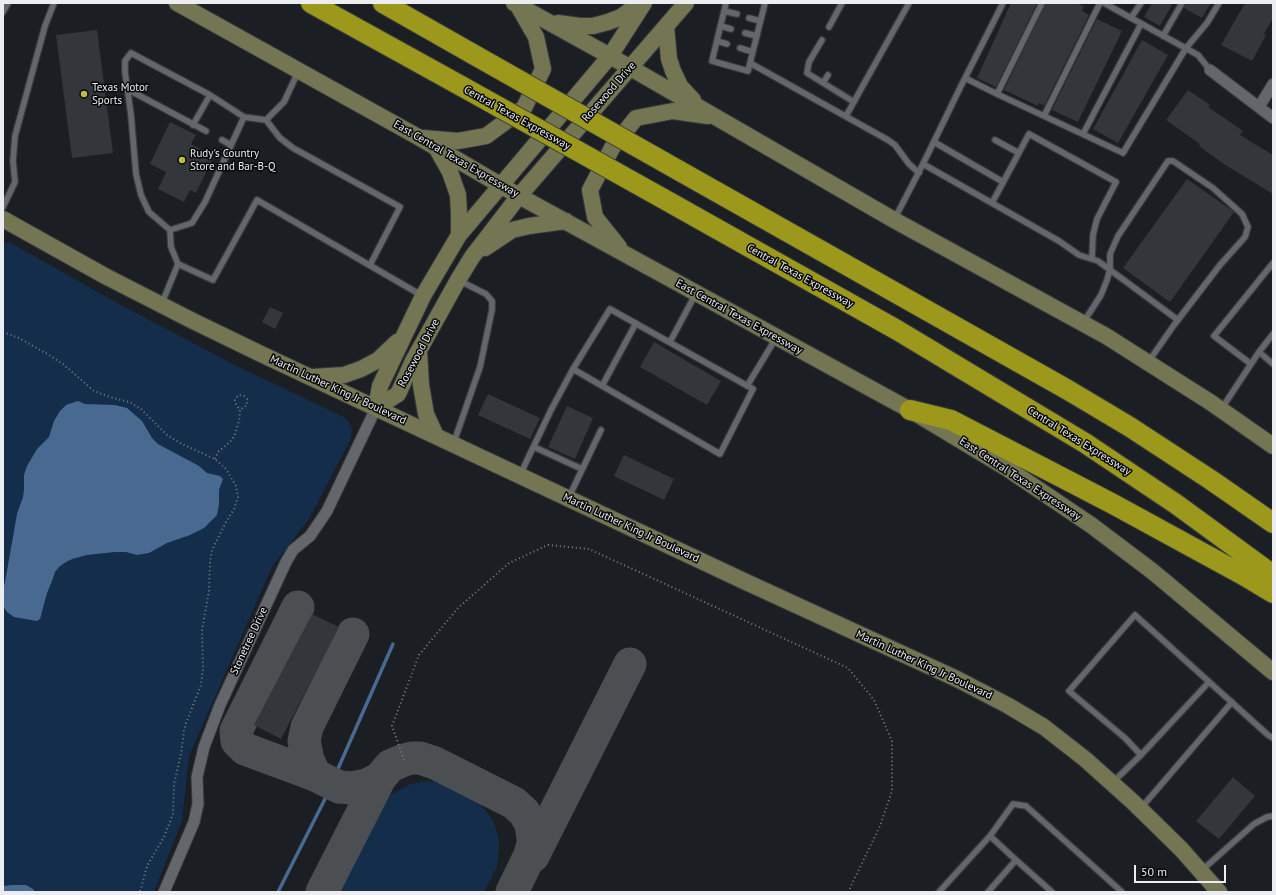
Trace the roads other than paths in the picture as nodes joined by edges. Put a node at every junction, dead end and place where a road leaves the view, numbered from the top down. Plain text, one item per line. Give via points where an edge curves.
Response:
1 (8, 3) edge
2 (54, 3) edge
3 (177, 3) edge
4 (311, 3) edge
5 (383, 3) edge
6 (640, 3) edge
7 (644, 3) edge
8 (686, 3) edge
9 (726, 3) edge
10 (765, 3) edge
11 (842, 3) edge
12 (909, 3) edge
13 (1003, 3) edge
14 (1042, 3) edge
15 (1100, 3) edge
16 (1104, 3) edge
17 (1141, 3) edge
18 (1182, 3) edge
19 (1219, 3) edge
20 (515, 4) edge
21 (724, 11) junction
22 (3, 12) edge
23 (737, 14) dead end
24 (749, 18) dead end
25 (1131, 18) junction
26 (547, 21) junction
27 (760, 21) junction
28 (1141, 24) junction
29 (666, 26) junction
30 (721, 26) junction
31 (829, 27) dead end
32 (731, 29) dead end
33 (745, 33) dead end
34 (757, 36) junction
35 (1163, 36) junction
36 (822, 40) dead end
37 (717, 41) junction
38 (727, 44) dead end
39 (740, 48) dead end
40 (1186, 48) junction
41 (753, 52) junction
42 (610, 56) junction
43 (750, 63) junction
44 (631, 68) junction
45 (1210, 70) joint
46 (298, 71) junction
47 (828, 75) dead end
48 (965, 78) junction
49 (823, 83) junction
50 (1273, 84) edge
51 (127, 89) junction
52 (997, 94) junction
53 (210, 95) junction
54 (854, 102) junction
55 (700, 108) junction
56 (1260, 108) junction
57 (846, 116) junction
58 (1044, 116) junction
59 (244, 117) junction
60 (716, 117) junction
61 (1273, 118) edge
62 (266, 120) junction
63 (193, 125) junction
64 (206, 131) dead end
65 (1083, 134) junction
66 (420, 138) junction
67 (222, 140) dead end
68 (995, 140) dead end
69 (934, 142) junction
70 (231, 145) junction
71 (437, 148) junction
72 (1019, 153) junction
73 (923, 164) junction
74 (919, 172) junction
75 (1003, 182) junction
76 (502, 184) junction
77 (519, 196) junction
78 (992, 203) junction
79 (3, 207) edge
80 (3, 219) edge
81 (894, 220) junction
82 (566, 221) junction
83 (170, 230) junction
84 (459, 235) junction
85 (625, 254) junction
86 (472, 257) junction
87 (1092, 259) junction
88 (1273, 263) edge
89 (178, 264) junction
90 (370, 265) junction
91 (1110, 269) junction
92 (458, 280) junction
93 (696, 293) junction
94 (423, 296) junction
95 (161, 305) junction
96 (1178, 320) junction
97 (636, 323) junction
98 (1083, 324) junction
99 (1273, 334) edge
100 (404, 336) junction
101 (776, 337) junction
102 (670, 342) junction
103 (419, 351) junction
104 (1259, 352) junction
105 (1148, 363) junction
106 (1251, 364) junction
107 (1273, 364) edge
108 (573, 369) junction
109 (310, 377) junction
110 (602, 386) junction
111 (747, 386) junction
112 (376, 408) junction
113 (910, 410) junction
114 (1221, 410) junction
115 (601, 430) dead end
116 (436, 436) junction
117 (453, 444) junction
118 (1273, 446) edge
119 (534, 447) junction
120 (582, 469) junction
121 (520, 476) junction
122 (568, 499) junction
123 (1273, 523) edge
124 (1273, 575) edge
125 (1273, 593) edge
126 (1273, 672) edge
127 (1209, 682) junction
128 (1232, 702) junction
129 (1273, 738) edge
130 (1141, 755) junction
131 (1112, 783) junction
132 (1140, 809) junction
133 (1273, 816) edge
134 (990, 836) junction
135 (1016, 860) junction
136 (1200, 871) junction
137 (164, 892) edge
138 (939, 892) edge
139 (988, 892) edge
140 (1052, 892) edge
141 (1122, 892) edge
142 (1219, 892) edge

1 - 22 lane
2 - 79 lane via 45,26 15,136 15,182
3 - 46 main road, East Central Texas Expressway
4 - 124 highway, Central Texas Expressway, bridge via 897,330 1085,443 1176,504
5 - 123 highway, bridge via 1068,390 1136,431
6 - 26 main road via 621,17 593,26
7 - 42 main road, Rosewood Drive
8 - 29 main road, Rosewood Drive
9 - 21 lane
10 - 27 lane
11 - 31 lane
12 - 54 lane
13 - 48 lane
14 - 52 lane
15 - 58 lane
16 - 25 lane
17 - 25 lane
18 - 35 lane
19 - 40 lane via 1207,24
20 - 26 main road
20 - 66 main road via 536,37 543,69 524,108 486,136 458,141
21 - 23 lane
21 - 30 lane
24 - 27 lane
25 - 28 lane
26 - 42 main road
27 - 34 lane
28 - 35 lane
28 - 65 lane
29 - 44 main road, Rosewood Drive
29 - 55 main road via 672,71 680,86
30 - 32 lane
30 - 37 lane
33 - 34 lane
34 - 41 lane
35 - 40 lane
36 - 49 lane via 809,62 807,73
37 - 38 lane
37 - 43 lane via 712,62 748,71
39 - 41 lane
40 - 45 lane via 1198,55
40 - 65 lane via 1123,153
41 - 43 lane
42 - 44 main road
42 - 76 main road, Rosewood Drive
43 - 57 lane
44 - 55 main road
44 - 77 main road, Rosewood Drive
45 - 56 street
46 - 62 lane via 284,102
46 - 66 main road, East Central Texas Expressway
47 - 49 lane
48 - 52 lane
48 - 69 lane
49 - 54 lane
50 - 56 street
51 - 53 lane via 125,61 131,53
51 - 63 lane
51 - 83 lane via 136,174 141,195 149,212
52 - 58 lane
53 - 59 lane
53 - 63 lane
54 - 57 lane
55 - 60 main road
56 - 61 street
57 - 74 lane via 895,145 909,164
58 - 65 lane
59 - 62 lane
59 - 70 lane
60 - 81 main road
60 - 85 main road via 673,111 636,118 612,148 590,190 594,217
62 - 90 lane via 280,138 293,148 400,207
63 - 64 lane
66 - 71 main road, East Central Texas Expressway
67 - 70 lane
68 - 72 lane
69 - 73 lane
69 - 75 lane
70 - 83 lane via 205,202 192,223
71 - 76 main road, East Central Texas Expressway
71 - 84 main road via 450,172 458,196
72 - 75 lane
72 - 87 lane via 1029,134 1116,182 1097,219
73 - 74 lane
73 - 78 lane
74 - 81 lane
75 - 78 lane
76 - 77 main road, East Central Texas Expressway
76 - 84 main road, Rosewood Drive
77 - 82 main road, East Central Texas Expressway
77 - 86 main road, Rosewood Drive
78 - 87 lane via 1079,255
80 - 95 main road, Martin Luther King Jr Boulevard
81 - 98 main road
82 - 85 main road, East Central Texas Expressway
82 - 86 main road via 512,230
83 - 89 lane via 171,247
84 - 94 main road, Rosewood Drive
85 - 93 main road, East Central Texas Expressway
86 - 92 main road, Rosewood Drive
87 - 91 lane
88 - 106 lane via 1214,336
89 - 90 lane via 213,280 257,200
89 - 95 lane
90 - 94 lane
91 - 96 lane
91 - 96 lane via 1110,254 1118,236 1168,161 1173,161 1213,188 1242,214 1248,227 1245,237
91 - 98 lane via 1102,295
92 - 103 main road, Rosewood Drive
92 - 117 lane via 486,294 492,301 492,310 480,367
93 - 101 main road, East Central Texas Expressway
93 - 102 lane
94 - 100 main road, Rosewood Drive
95 - 109 main road, Martin Luther King Jr Boulevard
96 - 105 lane
97 - 102 lane
97 - 108 lane via 610,309
97 - 110 lane
98 - 105 main road
99 - 104 lane
100 - 109 main road via 378,360 361,370 344,375
100 - 112 main road, Rosewood Drive via 380,386
101 - 111 lane
101 - 113 main road, East Central Texas Expressway
102 - 111 lane
103 - 112 main road, Rosewood Drive via 398,394
103 - 116 main road via 426,414
104 - 106 lane
104 - 107 lane
105 - 114 main road
106 - 114 lane
108 - 110 lane
108 - 119 lane
109 - 112 main road, Martin Luther King Jr Boulevard
110 - 111 lane via 720,454 754,389
112 - 116 main road, Martin Luther King Jr Boulevard
112 - 137 street, Stonetree Drive via 327,511 310,536 293,550 286,562 220,705 204,747 194,822
113 - 125 highway via 951,420 1113,504
113 - 126 main road, East Central Texas Expressway via 1008,469 1091,525 1152,571
114 - 118 main road
115 - 120 lane
116 - 117 main road, Martin Luther King Jr Boulevard
117 - 121 main road, Martin Luther King Jr Boulevard
119 - 120 lane
119 - 121 lane
120 - 122 lane
121 - 122 main road, Martin Luther King Jr Boulevard
122 - 131 main road, Martin Luther King Jr Boulevard via 964,682 1044,727
127 - 128 lane
127 - 130 lane
127 - 130 lane via 1135,615 1069,691 1125,738
128 - 129 lane
128 - 132 lane
130 - 131 lane
131 - 132 main road, Martin Luther King Jr Boulevard
132 - 136 main road, Martin Luther King Jr Boulevard
133 - 136 lane via 1254,824
134 - 135 lane
134 - 138 lane
134 - 141 lane via 1013,804 1026,806
135 - 139 lane
135 - 140 lane
136 - 142 main road, Martin Luther King Jr Boulevard

